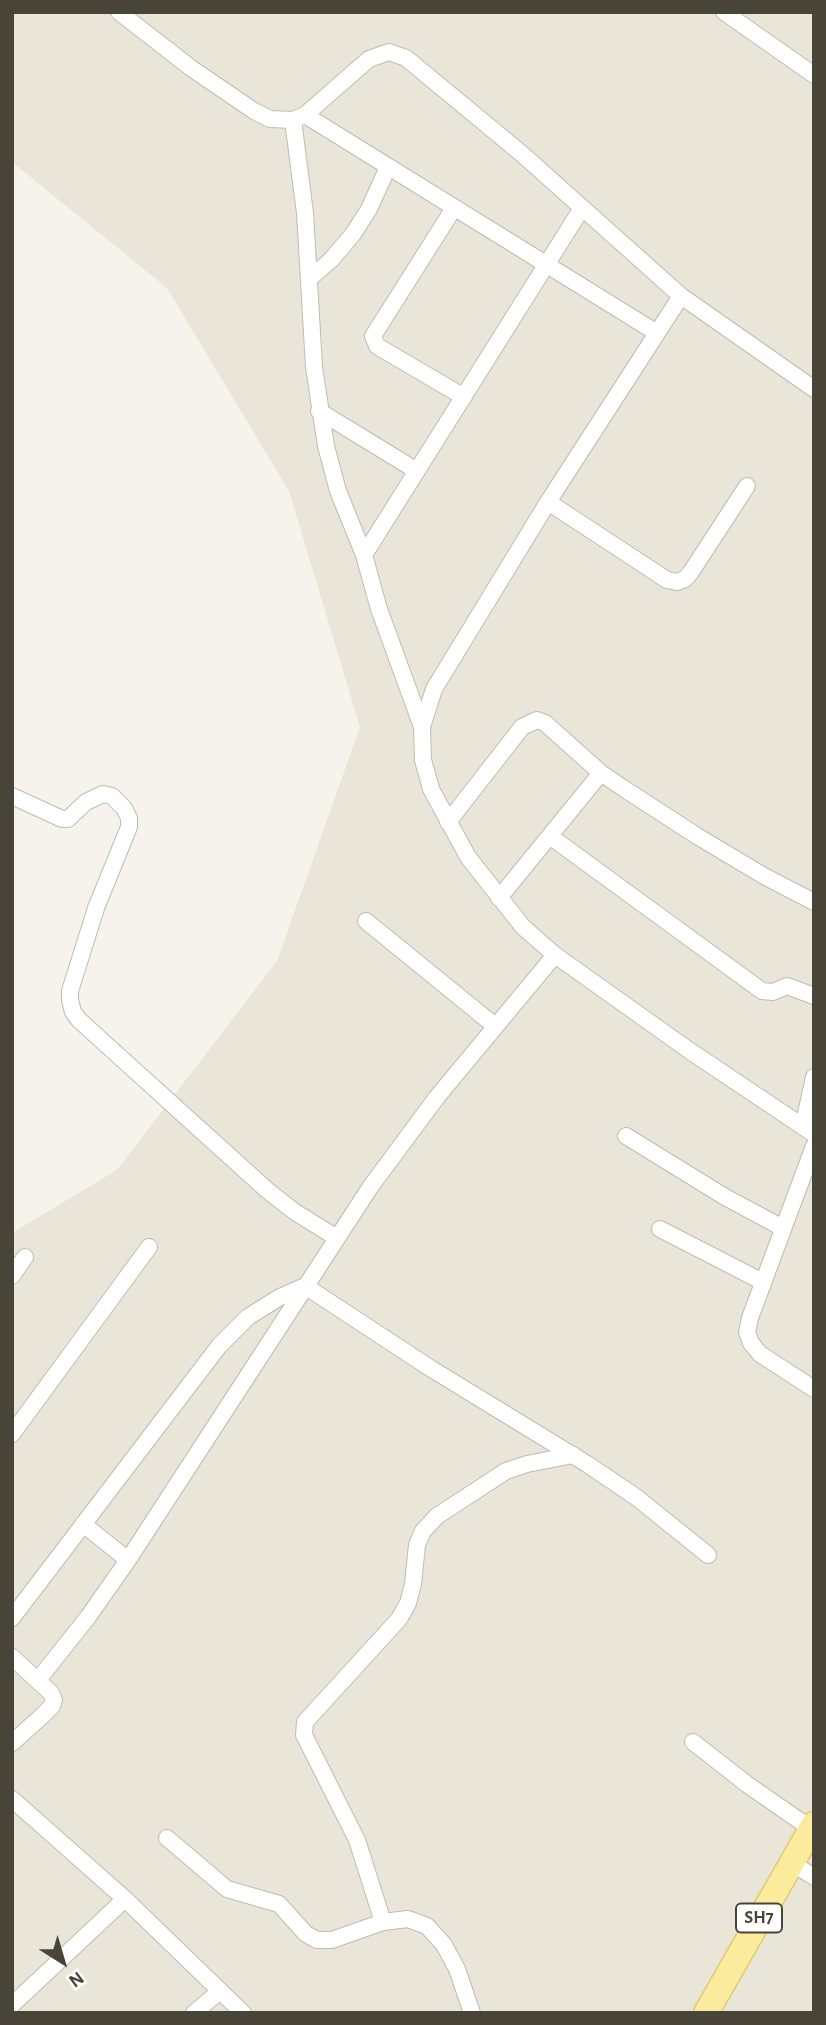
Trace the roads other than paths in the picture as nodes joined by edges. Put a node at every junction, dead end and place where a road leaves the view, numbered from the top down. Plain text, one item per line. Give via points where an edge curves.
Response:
1 (119, 12) edge
2 (724, 12) edge
3 (814, 75) edge
4 (299, 118) junction
5 (388, 167) junction
6 (454, 208) junction
7 (582, 208) junction
8 (545, 264) junction
9 (310, 278) junction
10 (681, 296) junction
11 (657, 333) junction
12 (814, 390) edge
13 (464, 397) junction
14 (319, 411) junction
15 (417, 471) junction
16 (747, 486) dead end
17 (548, 502) junction
18 (364, 555) junction
19 (422, 727) junction
20 (601, 773) junction
21 (12, 796) edge
22 (448, 822) junction
23 (551, 837) junction
24 (499, 898) junction
25 (814, 902) edge
26 (366, 921) dead end
27 (555, 955) junction
28 (814, 996) edge
29 (495, 1026) junction
30 (814, 1077) edge
31 (808, 1130) edge
32 (626, 1136) dead end
33 (814, 1146) edge
34 (660, 1228) dead end
35 (783, 1228) junction
36 (337, 1238) junction
37 (149, 1247) dead end
38 (26, 1257) dead end
39 (12, 1276) edge
40 (763, 1282) junction
41 (305, 1286) junction
42 (814, 1389) edge
43 (12, 1434) edge
44 (573, 1455) junction
45 (83, 1524) junction
46 (708, 1555) dead end
47 (128, 1560) junction
48 (12, 1618) edge
49 (13, 1658) edge
50 (38, 1680) junction
51 (693, 1742) dead end
52 (12, 1743) edge
53 (12, 1799) edge
54 (812, 1826) edge
55 (167, 1838) dead end
56 (790, 1862) junction
57 (814, 1877) edge
58 (125, 1899) junction
59 (383, 1922) junction
60 (220, 1991) junction
61 (12, 2005) edge
62 (194, 2013) edge
63 (243, 2013) edge
64 (472, 2013) edge
65 (706, 2013) edge

1 - 4 street via 254,111 271,119
2 - 3 street
4 - 5 street
4 - 7 street via 369,59 389,52 406,58
4 - 9 street
5 - 6 street
5 - 9 street via 353,234
6 - 8 street
6 - 13 street via 373,337 377,346
7 - 8 street
7 - 10 street
8 - 11 street
8 - 13 street
9 - 14 street
10 - 11 street
10 - 12 street
11 - 17 street
13 - 15 street
14 - 15 street
14 - 18 street via 338,491
15 - 18 street
16 - 17 street via 691,572 677,582 667,580
17 - 19 street via 434,689
18 - 19 street
19 - 22 street via 423,760
20 - 22 street via 537,720 523,727
20 - 23 street
20 - 25 street via 697,836
21 - 36 street via 62,819 103,794 124,808 129,828 96,908 70,991 74,1012 268,1191
22 - 24 street
23 - 24 street
23 - 28 street via 762,990 773,992 787,986
24 - 27 street
26 - 29 street
27 - 29 street
27 - 31 street
29 - 36 street via 428,1108
30 - 31 street
32 - 35 street
33 - 35 street
34 - 40 street
35 - 40 street
36 - 41 street
37 - 43 street
38 - 39 street
40 - 42 street via 747,1332 751,1343 760,1354
41 - 44 street
41 - 45 street via 248,1317 219,1346
41 - 47 street
44 - 46 street via 636,1497
44 - 59 street via 506,1471 437,1516 417,1545 413,1584 399,1619 305,1722 304,1735 357,1840
45 - 47 street
45 - 48 street
47 - 50 street
49 - 50 street
50 - 52 street via 54,1700
51 - 54 street
53 - 58 street
54 - 56 main road, SH7
55 - 59 street via 227,1889 279,1905 317,1940 332,1940
56 - 57 street
56 - 65 main road, SH7
58 - 60 street
58 - 61 street
59 - 64 street via 408,1919 427,1926 451,1957
60 - 62 street
60 - 63 street

